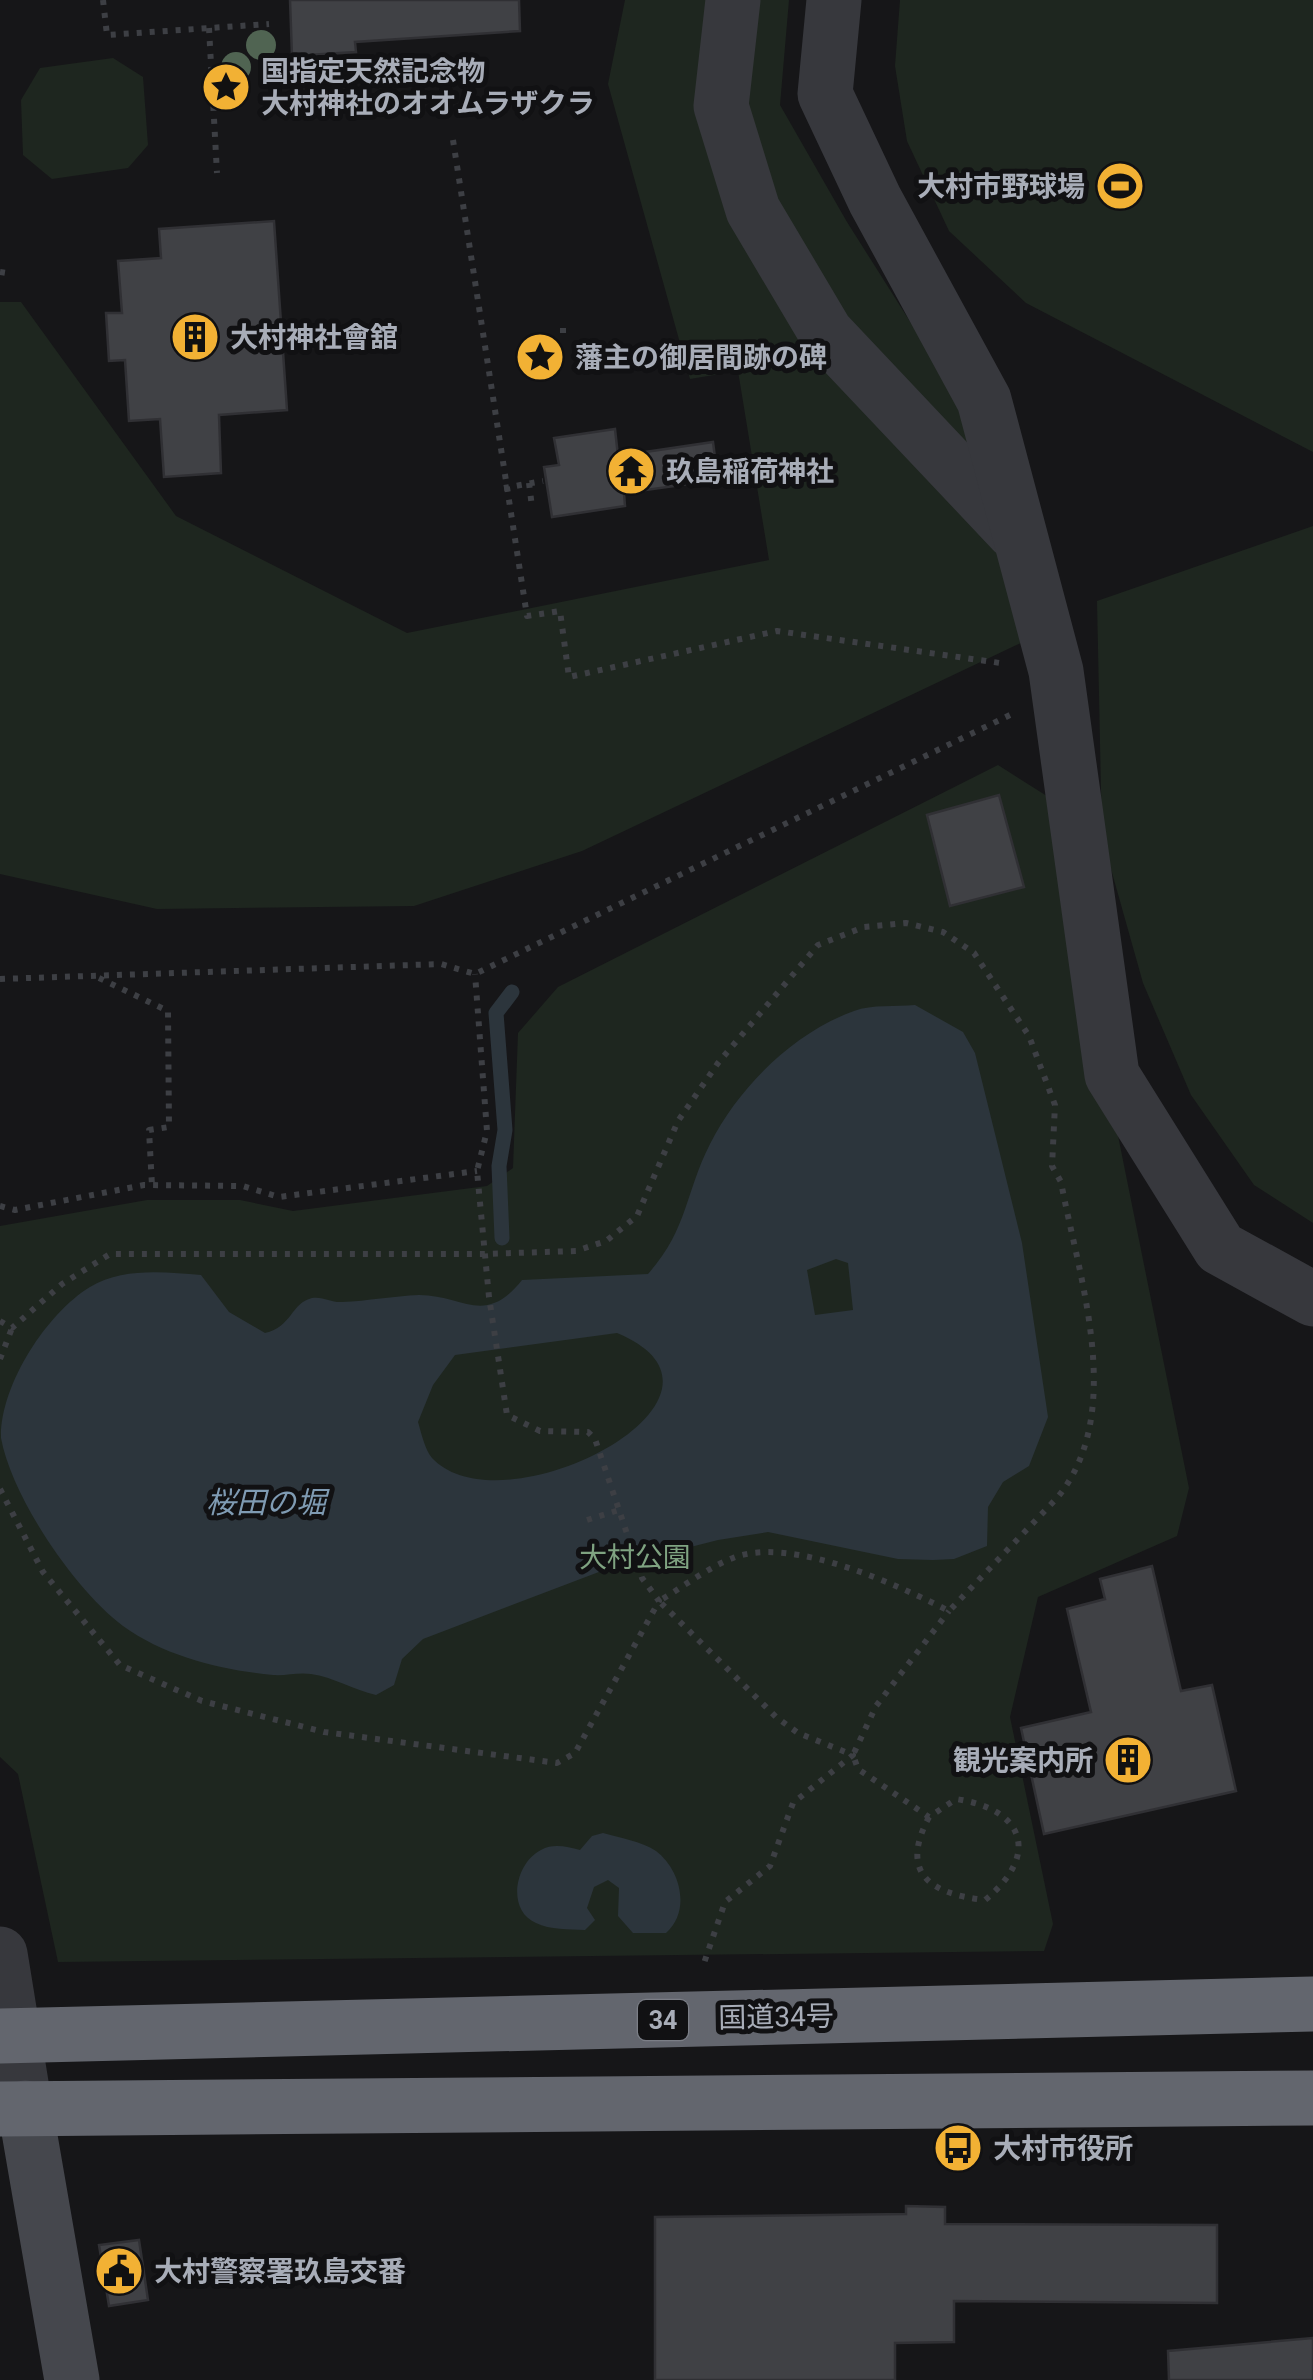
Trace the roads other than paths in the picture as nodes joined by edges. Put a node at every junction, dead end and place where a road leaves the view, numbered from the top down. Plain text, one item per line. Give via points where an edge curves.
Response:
1 (734, 0) edge
2 (834, 0) edge
3 (1018, 536) junction
4 (1313, 1299) edge
5 (0, 1954) edge
6 (1313, 2004) edge
7 (7, 2036) edge
8 (1313, 2098) edge
9 (13, 2108) edge
10 (72, 2380) edge

1 - 3 street via 722,106 753,210 826,333
2 - 3 street via 825,94 984,400
3 - 4 street via 1058,681 1112,1074 1220,1248
5 - 7 street
6 - 7 highway, 国道34号 / 34
7 - 9 street
8 - 9 highway
9 - 10 street

